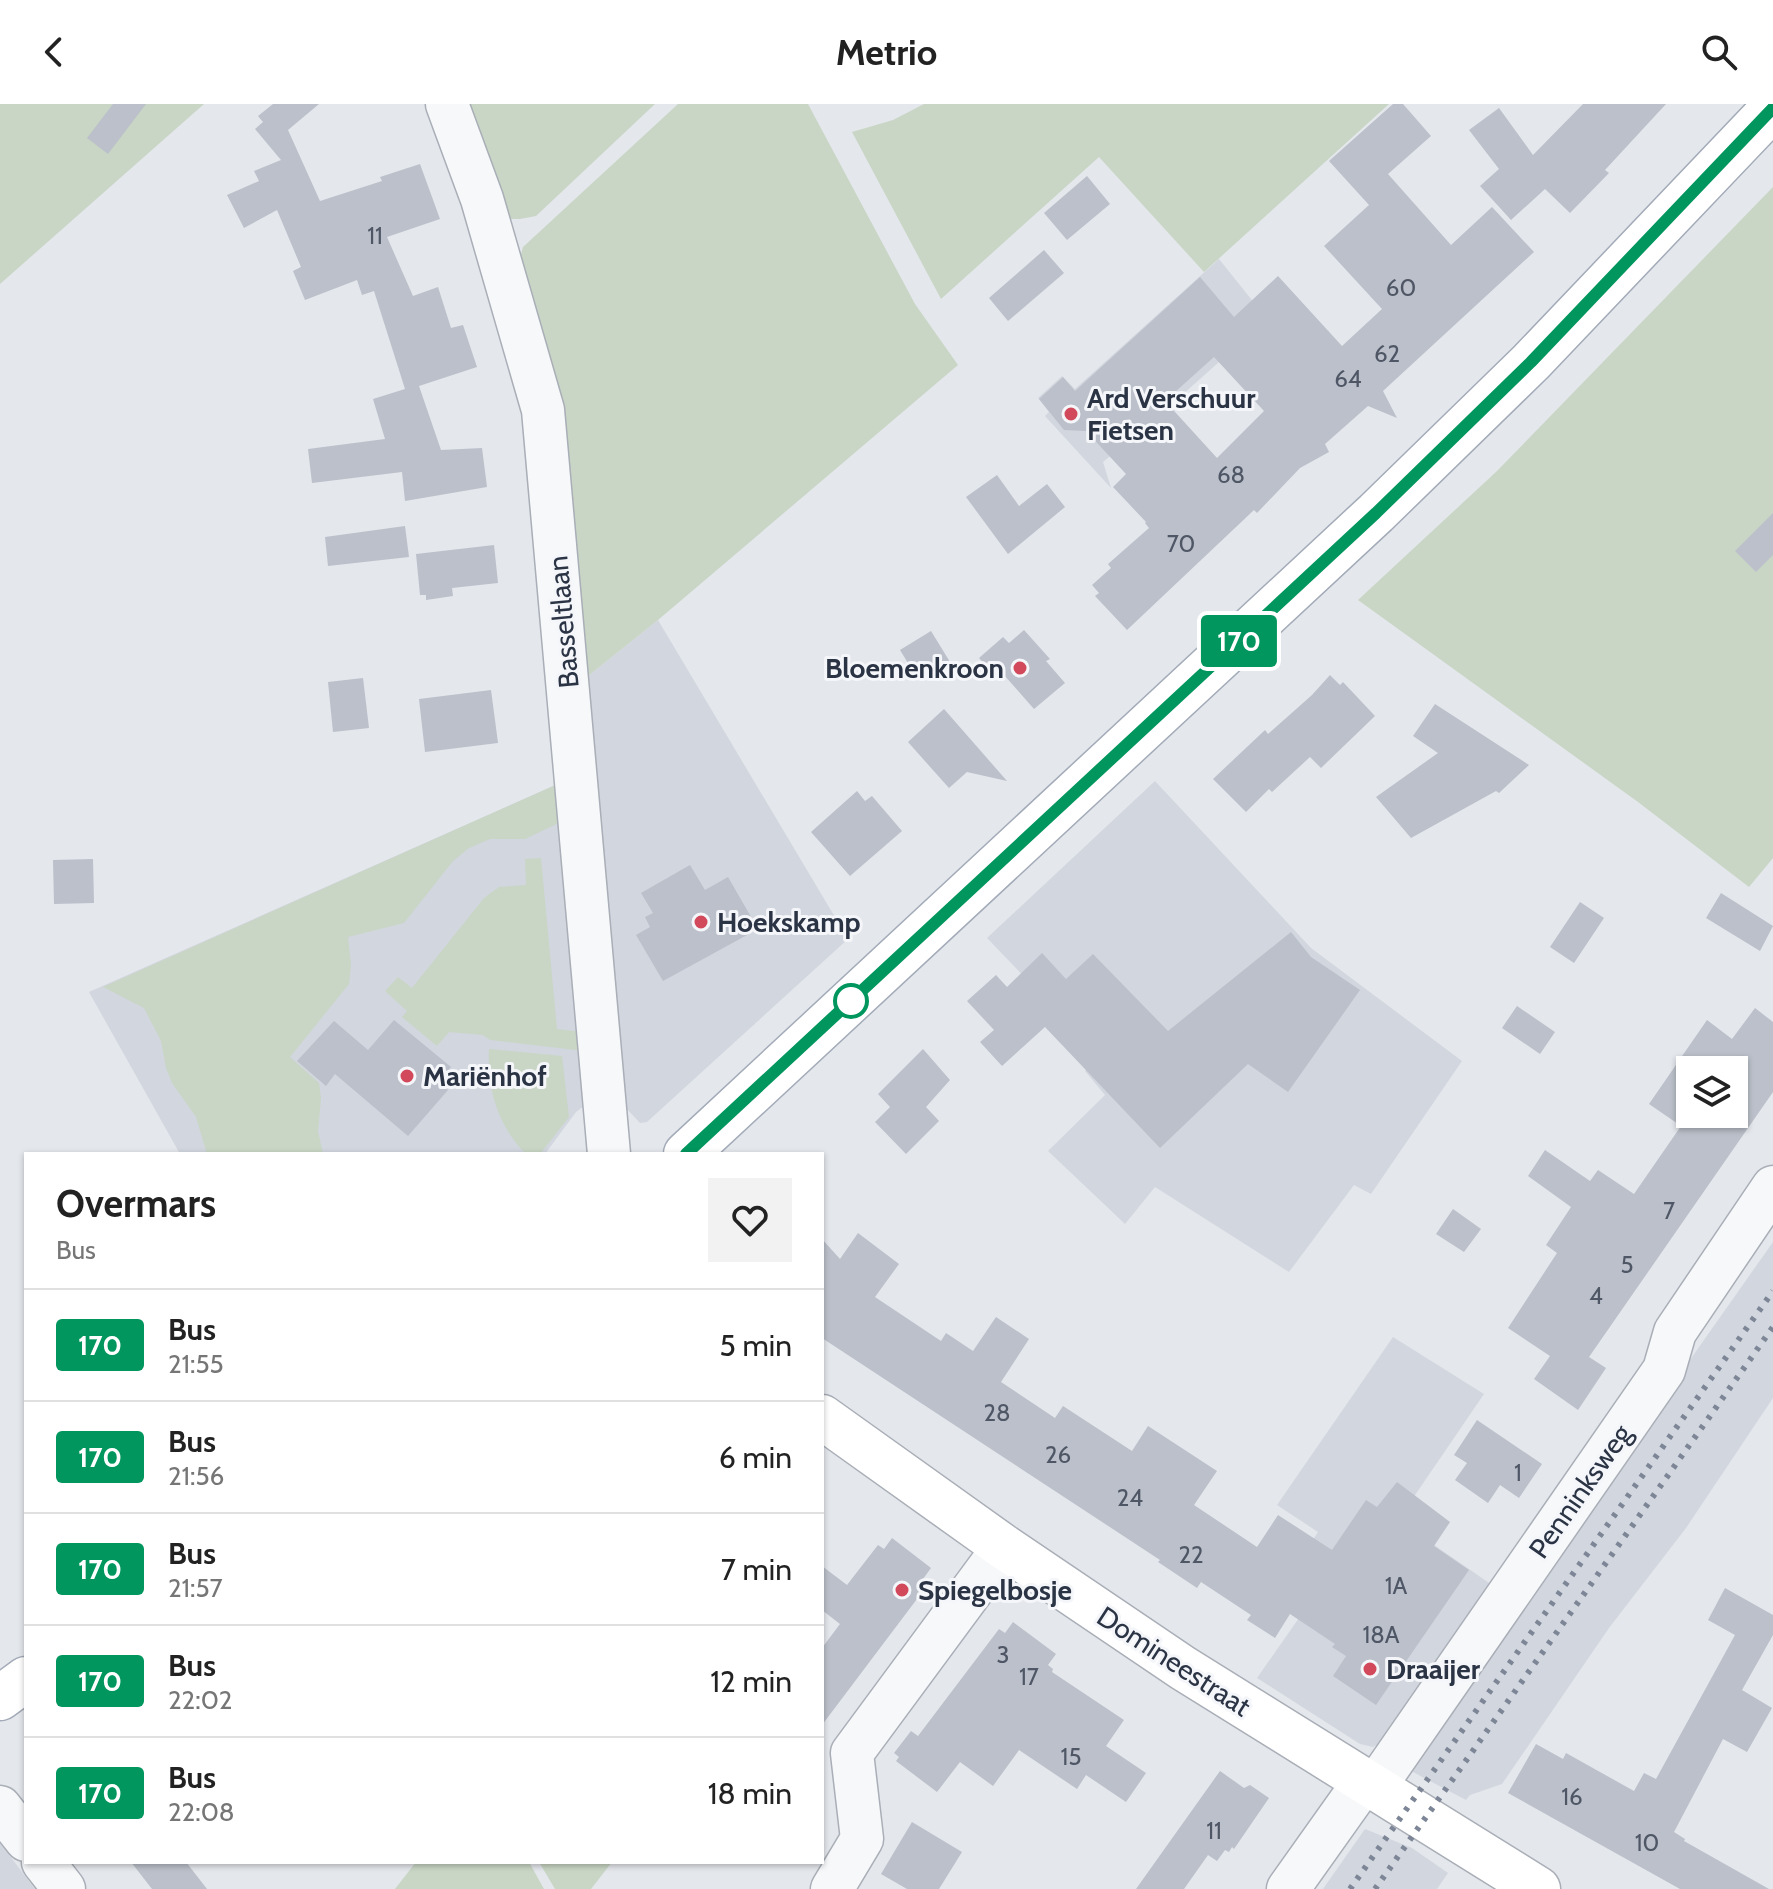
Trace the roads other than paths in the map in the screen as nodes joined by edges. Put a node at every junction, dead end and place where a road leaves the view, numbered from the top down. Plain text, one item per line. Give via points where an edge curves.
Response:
1 (447, 104) edge
2 (1773, 108) edge
3 (609, 1152) edge
4 (688, 1152) edge
5 (1773, 1187) edge
6 (824, 1418) edge
7 (1004, 1547) junction
8 (24, 1680) edge
9 (0, 1698) edge
10 (1369, 1785) junction
11 (840, 1797) edge
12 (0, 1807) edge
13 (24, 1837) edge
14 (45, 1864) edge
15 (64, 1889) edge
16 (832, 1889) edge
17 (1288, 1889) edge
18 (1538, 1889) edge

1 - 3 street, Basseltlaan via 482,199 543,410
2 - 4 main road via 1531,362 1376,513
5 - 10 street, Penninksweg via 1675,1332 1664,1370
6 - 7 main road, Domineestraat
7 - 10 main road, Domineestraat
7 - 11 street via 852,1753
8 - 9 main road
10 - 17 street, Penninksweg
10 - 18 main road, Domineestraat
11 - 16 street via 862,1839
12 - 13 street
14 - 15 street

